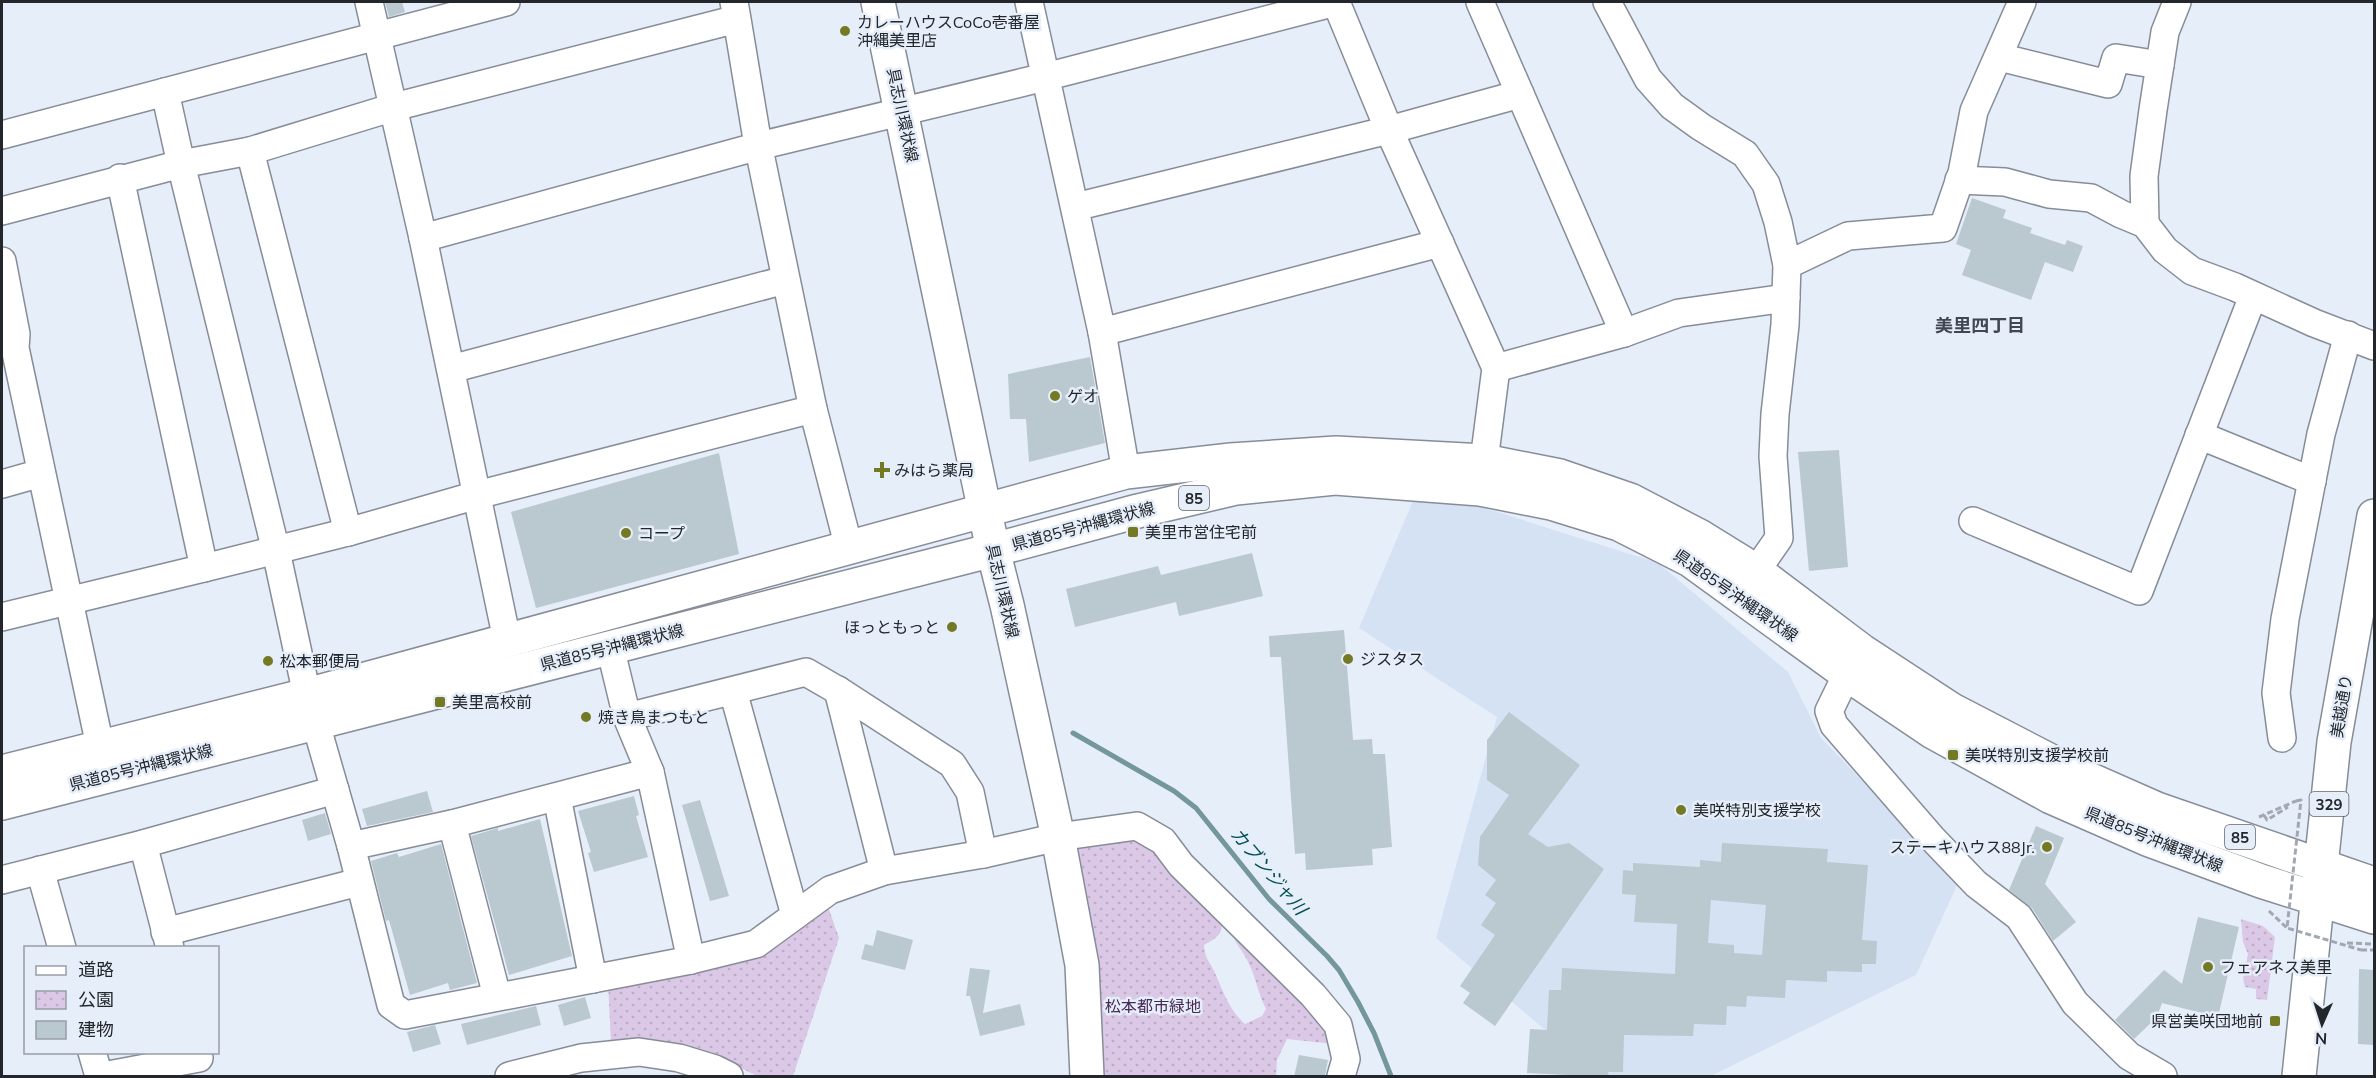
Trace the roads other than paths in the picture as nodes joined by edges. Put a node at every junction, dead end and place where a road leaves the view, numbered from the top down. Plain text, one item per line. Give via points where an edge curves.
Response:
1 (369, 2) edge
2 (506, 2) edge
3 (878, 2) edge
4 (1029, 2) edge
5 (1336, 2) edge
6 (1480, 2) edge
7 (1607, 2) edge
8 (2022, 2) edge
9 (2177, 2) edge
10 (736, 10) edge
11 (377, 37) junction
12 (1999, 57) junction
13 (2160, 65) junction
14 (1045, 77) junction
15 (165, 92) junction
16 (1520, 94) junction
17 (394, 107) junction
18 (902, 110) junction
19 (1389, 130) junction
20 (2, 135) edge
21 (759, 146) junction
22 (250, 150) junction
23 (181, 164) junction
24 (120, 178) junction
25 (1959, 180) junction
26 (1075, 207) junction
27 (2, 211) edge
28 (2145, 224) junction
29 (423, 238) junction
30 (1440, 243) junction
31 (2, 261) edge
32 (1787, 265) junction
33 (785, 280) junction
34 (2253, 296) junction
35 (1786, 298) junction
36 (1102, 332) junction
37 (1624, 333) junction
38 (2348, 335) junction
39 (2374, 346) edge
40 (8, 349) edge
41 (1496, 368) junction
42 (451, 369) junction
43 (813, 409) junction
44 (2199, 435) junction
45 (1484, 461) junction
46 (1126, 472) junction
47 (41, 473) junction
48 (2312, 481) junction
49 (2, 484) edge
50 (477, 495) junction
51 (986, 511) junction
52 (2374, 516) edge
53 (1973, 521) dead end
54 (348, 532) junction
55 (849, 548) junction
56 (993, 550) junction
57 (276, 551) junction
58 (204, 568) junction
59 (1756, 571) junction
60 (68, 600) junction
61 (2, 617) edge
62 (507, 640) junction
63 (610, 647) junction
64 (1847, 674) junction
65 (838, 690) junction
66 (733, 691) junction
67 (313, 708) junction
68 (627, 717) junction
69 (2282, 738) dead end
70 (100, 746) junction
71 (2, 772) edge
72 (650, 772) junction
73 (335, 790) junction
74 (557, 797) junction
75 (2, 803) edge
76 (452, 824) junction
77 (1058, 837) junction
78 (143, 844) junction
79 (351, 846) junction
80 (982, 854) junction
81 (2323, 866) junction
82 (40, 870) junction
83 (884, 871) junction
84 (2, 880) edge
85 (359, 882) junction
86 (2374, 884) edge
87 (2319, 898) junction
88 (795, 915) junction
89 (2374, 917) edge
90 (167, 940) edge
91 (61, 946) edge
92 (691, 960) junction
93 (593, 979) junction
94 (497, 996) junction
95 (92, 1054) edge
96 (197, 1054) edge
97 (582, 1067) edge
98 (101, 1077) edge
99 (509, 1077) edge
100 (729, 1077) edge
101 (1087, 1077) edge
102 (1341, 1077) edge
103 (2163, 1077) edge
104 (2299, 1077) edge

1 - 11 street
2 - 11 street
3 - 18 main road, 具志川環状線
4 - 14 street
5 - 14 street
5 - 19 street
6 - 16 street
7 - 32 street via 1648,79 1672,106 1745,154 1766,184
8 - 12 street
9 - 13 street via 2165,33
10 - 17 street
10 - 21 street
11 - 15 street
11 - 17 street
12 - 13 street via 2108,84 2116,58
12 - 25 street via 1974,111
13 - 28 street via 2144,176
14 - 18 street
14 - 26 street
15 - 20 street
15 - 23 street
16 - 19 street
16 - 37 street
17 - 22 street
17 - 29 street
18 - 21 street
18 - 51 main road, 具志川環状線
19 - 26 street
19 - 30 street
21 - 29 street
21 - 33 street
22 - 23 street
22 - 54 street
23 - 24 street
23 - 57 street
24 - 27 street
24 - 58 street
25 - 28 street via 2005,182 2049,194 2091,198
25 - 32 street via 1943,228 1848,236
26 - 36 street
28 - 34 street via 2165,250 2192,271
29 - 42 street
30 - 36 street
30 - 41 street
31 - 40 street via 16,334
32 - 35 street
33 - 42 street
33 - 43 street
34 - 38 street
34 - 44 street
35 - 37 street via 1679,313
35 - 59 street via 1773,456 1779,538
36 - 46 street
37 - 41 street
38 - 39 street
38 - 48 street
40 - 47 street
41 - 45 street
42 - 50 street
43 - 50 street
43 - 55 street
44 - 48 street
44 - 53 street via 2139,591
45 - 46 main road, 県道85号沖縄環状線 / 85 via 1336,453
45 - 59 main road, 県道85号沖縄環状線 / 85 via 1560,476 1630,501 1701,537
46 - 51 main road, 県道85号沖縄環状線 / 85
47 - 49 street
47 - 60 street
48 - 69 street via 2282,640 2276,693
50 - 54 street
50 - 62 street
51 - 55 main road, 県道85号沖縄環状線 / 85
51 - 56 main road, 具志川環状線
52 - 81 main road, 美越通り / 329 via 2334,742
54 - 57 street
55 - 62 main road, 県道85号沖縄環状線 / 85
56 - 63 main road, 県道85号沖縄環状線 / 85
56 - 64 main road, 県道85号沖縄環状線 / 85 via 1236,488 1335,478 1480,489 1551,503 1619,524 1690,560
56 - 77 main road, 具志川環状線
57 - 58 street
57 - 67 street
58 - 60 street
59 - 81 main road, 県道85号沖縄環状線 / 85 via 1862,651 1952,710 2066,769 2157,809
60 - 61 street
60 - 70 street
62 - 67 main road, 県道85号沖縄環状線 / 85
63 - 67 main road, 県道85号沖縄環状線 / 85
63 - 68 street
64 - 87 main road, 県道85号沖縄環状線 / 85 via 1933,732 2051,797 2147,839
64 - 103 street via 1829,711 1834,725 1976,884 2019,917 2075,1004 2129,1056
65 - 66 street via 807,672
65 - 80 street via 952,764 970,792
65 - 83 street
66 - 68 street
66 - 88 street
67 - 70 main road, 県道85号沖縄環状線 / 85
67 - 73 street
67 - 75 main road, 県道85号沖縄環状線 / 85
68 - 72 street
70 - 71 main road, 県道85号沖縄環状線 / 85
72 - 74 street
72 - 92 street
73 - 78 street
73 - 79 street
74 - 76 street
74 - 93 street
76 - 79 street
76 - 94 street
77 - 80 street
77 - 101 main road, 具志川環状線 via 1082,965
77 - 102 street via 1137,826 1163,841 1181,865 1338,1025 1346,1059
78 - 82 street
78 - 90 street
79 - 85 street
80 - 83 street
81 - 86 main road, 県道85号沖縄環状線 / 85
81 - 87 main road, 美越通り / 329
82 - 84 street
82 - 91 street
83 - 88 street via 830,890
85 - 90 street
85 - 94 street via 391,1005 405,1015
87 - 89 main road, 県道85号沖縄環状線 / 85
87 - 104 main road, 329
88 - 92 street via 756,944
92 - 93 street
93 - 94 street
95 - 98 street
96 - 98 street via 199,1058
97 - 99 street
97 - 100 street via 639,1052 679,1058

